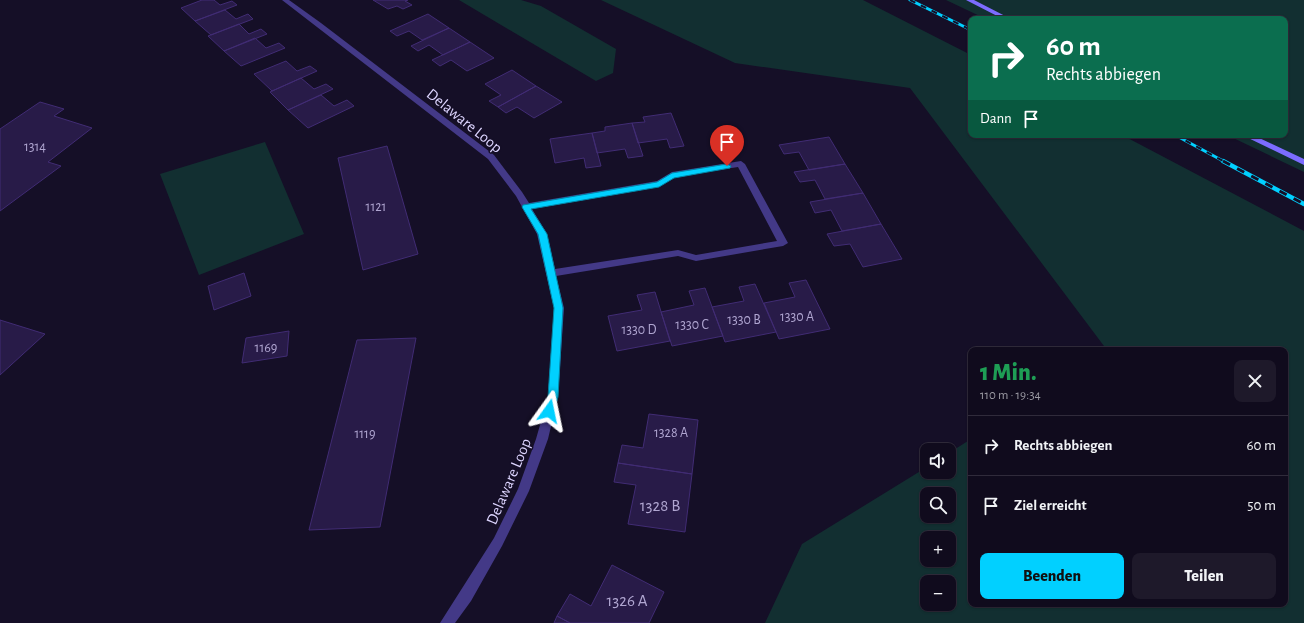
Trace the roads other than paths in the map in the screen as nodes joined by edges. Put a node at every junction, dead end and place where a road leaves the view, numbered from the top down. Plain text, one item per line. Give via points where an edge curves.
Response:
1 (285, 0) edge
2 (969, 0) edge
3 (1002, 16) edge
4 (1252, 138) edge
5 (1304, 162) edge
6 (526, 207) junction
7 (551, 273) junction
8 (447, 623) edge

1 - 6 street, Delaware Loop via 491,157
2 - 3 street
4 - 5 street
6 - 7 street, Delaware Loop via 542,234
6 - 7 street via 659,184 672,175 741,164 783,243 696,258 678,254
7 - 8 street, Delaware Loop via 559,308 553,397 542,439 523,491 498,542

